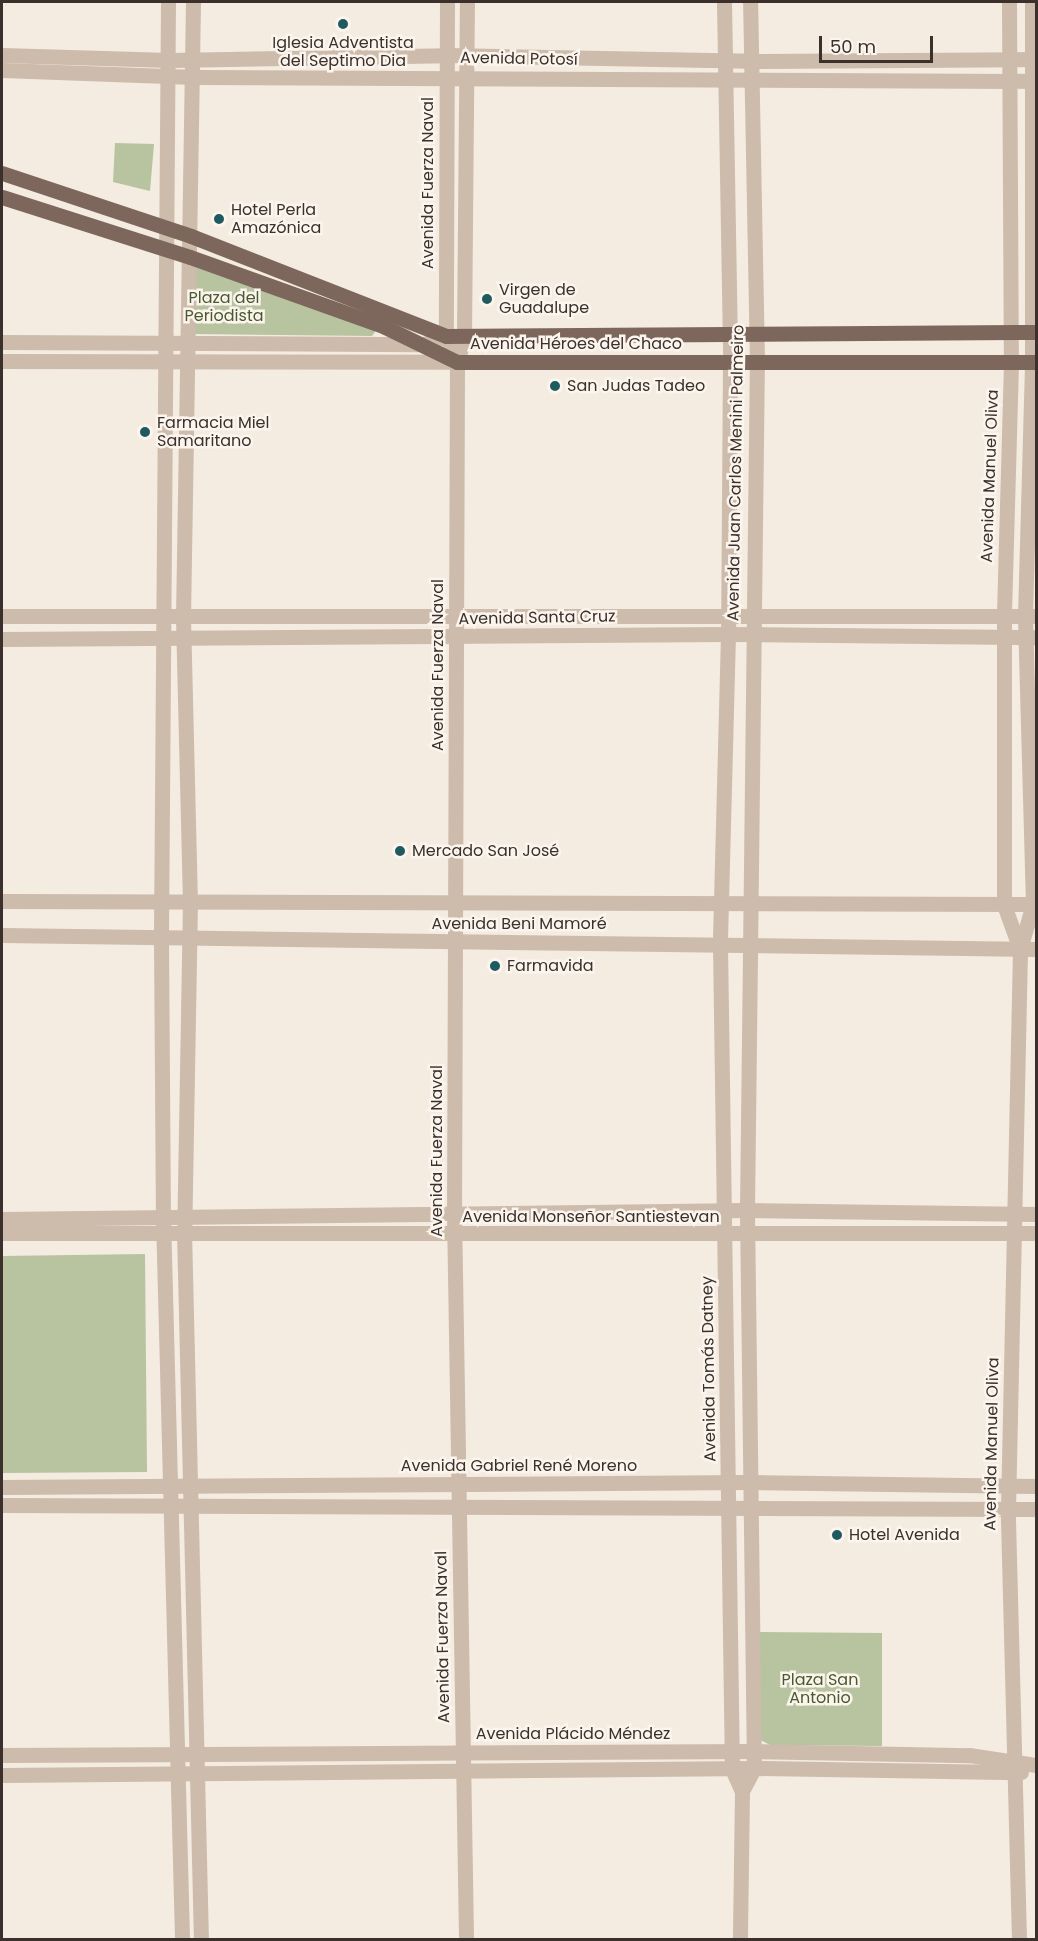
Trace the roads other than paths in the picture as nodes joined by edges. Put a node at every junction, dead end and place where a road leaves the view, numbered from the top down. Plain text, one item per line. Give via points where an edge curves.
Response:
1 (168, 2) edge
2 (193, 2) edge
3 (447, 2) edge
4 (467, 2) edge
5 (724, 2) edge
6 (750, 2) edge
7 (1009, 2) edge
8 (1032, 2) edge
9 (2, 55) edge
10 (447, 55) junction
11 (469, 57) junction
12 (194, 59) junction
13 (1034, 59) edge
14 (170, 60) junction
15 (725, 60) junction
16 (1008, 60) junction
17 (752, 61) junction
18 (2, 70) edge
19 (170, 76) junction
20 (447, 76) junction
21 (469, 76) junction
22 (195, 77) junction
23 (1035, 81) edge
24 (725, 82) junction
25 (752, 82) junction
26 (1009, 82) junction
27 (2, 173) edge
28 (2, 197) edge
29 (167, 229) junction
30 (191, 236) junction
31 (168, 250) junction
32 (190, 257) junction
33 (1034, 331) edge
34 (730, 333) junction
35 (756, 333) junction
36 (1010, 333) junction
37 (446, 336) junction
38 (464, 338) junction
39 (2, 342) edge
40 (164, 342) junction
41 (186, 342) junction
42 (424, 344) junction
43 (164, 360) junction
44 (186, 360) junction
45 (2, 361) edge
46 (730, 361) junction
47 (757, 361) junction
48 (457, 362) junction
49 (1034, 362) edge
50 (1011, 363) junction
51 (1004, 615) junction
52 (2, 616) edge
53 (456, 616) junction
54 (752, 616) junction
55 (1031, 616) edge
56 (163, 617) junction
57 (183, 617) junction
58 (728, 617) junction
59 (728, 634) junction
60 (752, 634) junction
61 (1004, 636) junction
62 (457, 637) junction
63 (1032, 637) edge
64 (164, 638) junction
65 (184, 638) junction
66 (2, 639) edge
67 (2, 901) edge
68 (190, 901) junction
69 (161, 902) junction
70 (456, 902) junction
71 (720, 904) junction
72 (749, 904) junction
73 (1034, 904) edge
74 (1004, 905) junction
75 (2, 935) edge
76 (161, 938) junction
77 (189, 938) junction
78 (457, 941) junction
79 (720, 944) junction
80 (747, 945) junction
81 (1020, 949) junction
82 (1036, 949) edge
83 (747, 1210) junction
84 (726, 1211) junction
85 (454, 1213) junction
86 (1014, 1214) junction
87 (1036, 1214) edge
88 (2, 1219) edge
89 (184, 1224) junction
90 (164, 1225) junction
91 (2, 1233) edge
92 (1013, 1233) junction
93 (1036, 1233) edge
94 (454, 1235) junction
95 (726, 1235) junction
96 (747, 1235) junction
97 (729, 1482) junction
98 (750, 1482) junction
99 (459, 1484) junction
100 (173, 1486) junction
101 (192, 1486) junction
102 (1009, 1486) junction
103 (1036, 1486) edge
104 (2, 1487) edge
105 (2, 1505) edge
106 (173, 1505) junction
107 (192, 1505) junction
108 (459, 1505) junction
109 (729, 1505) junction
110 (750, 1505) junction
111 (1008, 1509) junction
112 (1036, 1509) edge
113 (732, 1751) junction
114 (753, 1751) junction
115 (463, 1753) junction
116 (178, 1754) junction
117 (197, 1754) junction
118 (2, 1755) edge
119 (1013, 1765) junction
120 (1036, 1765) edge
121 (754, 1768) junction
122 (732, 1769) junction
123 (464, 1771) junction
124 (1036, 1772) edge
125 (179, 1773) junction
126 (197, 1773) junction
127 (2, 1775) edge
128 (742, 1791) junction
129 (182, 1940) edge
130 (201, 1940) edge
131 (466, 1940) edge
132 (740, 1940) edge
133 (1019, 1940) edge

1 - 14 street
2 - 12 street
3 - 10 street, Avenida Fuerza Naval
4 - 11 street, Avenida Fuerza Naval
5 - 15 street, Avenida Juan Carlos Menini Palmeiro
6 - 17 street, Avenida Juan Carlos Menini Palmeiro
7 - 16 street, Avenida Manuel Oliva
8 - 13 street, Avenida Manuel Oliva
9 - 14 street, Avenida Potosí
10 - 11 street, Avenida Potosí
10 - 12 street, Avenida Potosí
10 - 20 street, Avenida Fuerza Naval
11 - 15 street, Avenida Potosí
11 - 21 street, Avenida Fuerza Naval
12 - 14 street, Avenida Potosí
12 - 22 street
13 - 16 street, Avenida Potosí
13 - 23 street, Avenida Manuel Oliva
14 - 19 street
15 - 17 street, Avenida Potosí
15 - 24 street, Avenida Juan Carlos Menini Palmeiro
16 - 17 street, Avenida Potosí
16 - 26 street, Avenida Manuel Oliva
17 - 25 street, Avenida Juan Carlos Menini Palmeiro
18 - 19 street, Avenida Potosí
19 - 22 street, Avenida Potosí
19 - 29 street
20 - 21 street, Avenida Potosí
20 - 22 street, Avenida Potosí
20 - 37 street, Avenida Fuerza Naval
21 - 24 street, Avenida Potosí
21 - 38 street, Avenida Fuerza Naval
22 - 30 street
23 - 26 street, Avenida Potosí
23 - 33 street, Avenida Manuel Oliva
24 - 25 street, Avenida Potosí
24 - 34 street, Avenida Juan Carlos Menini Palmeiro
25 - 26 street, Avenida Potosí
25 - 35 street, Avenida Juan Carlos Menini Palmeiro
26 - 36 street, Avenida Manuel Oliva
27 - 29 main road, Avenida Héroes del Chaco
28 - 31 main road, Avenida Héroes del Chaco
29 - 30 main road, Avenida Héroes del Chaco
29 - 31 street
30 - 32 street
30 - 37 main road, Avenida Héroes del Chaco
31 - 32 main road, Avenida Héroes del Chaco
31 - 40 street
32 - 41 street
32 - 42 main road, Avenida Héroes del Chaco
33 - 36 main road, Avenida Héroes del Chaco
33 - 49 street, Avenida Manuel Oliva
34 - 35 main road, Avenida Héroes del Chaco
34 - 38 main road, Avenida Héroes del Chaco
34 - 46 street, Avenida Juan Carlos Menini Palmeiro
35 - 36 main road, Avenida Héroes del Chaco
35 - 47 street, Avenida Juan Carlos Menini Palmeiro
36 - 50 street, Avenida Manuel Oliva
37 - 38 main road, Avenida Héroes del Chaco
37 - 42 street
37 - 48 street, Avenida Fuerza Naval
38 - 48 street, Avenida Fuerza Naval
39 - 40 street
40 - 41 street
40 - 43 street
41 - 42 street
41 - 44 street
42 - 48 main road, Avenida Héroes del Chaco
43 - 44 street
43 - 45 street
43 - 56 street
44 - 48 street
44 - 57 street
46 - 47 main road, Avenida Héroes del Chaco
46 - 48 main road, Avenida Héroes del Chaco
46 - 58 street, Avenida Juan Carlos Menini Palmeiro
47 - 50 main road, Avenida Héroes del Chaco
47 - 54 street, Avenida Juan Carlos Menini Palmeiro
48 - 53 street, Avenida Fuerza Naval
49 - 50 main road, Avenida Héroes del Chaco
49 - 55 street, Avenida Manuel Oliva
50 - 51 street, Avenida Manuel Oliva
51 - 54 street, Avenida Santa Cruz
51 - 55 street, Avenida Santa Cruz
51 - 61 street, Avenida Manuel Oliva
52 - 56 street, Avenida Santa Cruz
53 - 57 street, Avenida Santa Cruz
53 - 58 street, Avenida Santa Cruz
53 - 62 street, Avenida Fuerza Naval
54 - 58 street, Avenida Santa Cruz
54 - 60 street, Avenida Juan Carlos Menini Palmeiro
55 - 63 street, Avenida Manuel Oliva
56 - 57 street, Avenida Santa Cruz
56 - 64 street
57 - 65 street
58 - 59 street, Avenida Juan Carlos Menini Palmeiro
59 - 60 street, Avenida Santa Cruz
59 - 62 street, Avenida Santa Cruz
59 - 71 street, Avenida Juan Carlos Menini Palmeiro
60 - 61 street, Avenida Santa Cruz
60 - 72 street, Avenida Juan Carlos Menini Palmeiro
61 - 63 street, Avenida Santa Cruz
61 - 74 street, Avenida Manuel Oliva
62 - 65 street, Avenida Santa Cruz
62 - 70 street, Avenida Fuerza Naval
63 - 73 street, Avenida Manuel Oliva
64 - 65 street, Avenida Santa Cruz
64 - 66 street, Avenida Santa Cruz
64 - 69 street
65 - 68 street
67 - 69 street, Avenida Beni Mamoré
68 - 69 street, Avenida Beni Mamoré
68 - 70 street, Avenida Beni Mamoré
68 - 77 street
69 - 76 street
70 - 71 street, Avenida Beni Mamoré
70 - 78 street, Avenida Fuerza Naval
71 - 72 street, Avenida Beni Mamoré
71 - 79 street, Avenida Juan Carlos Menini Palmeiro
72 - 74 street, Avenida Beni Mamoré
72 - 80 street, Avenida Juan Carlos Menini Palmeiro
73 - 74 street, Avenida Beni Mamoré
73 - 81 street, Avenida Manuel Oliva
74 - 81 street, Avenida Manuel Oliva
75 - 76 street, Avenida Beni Mamoré
76 - 77 street, Avenida Beni Mamoré
76 - 90 street
77 - 78 street, Avenida Beni Mamoré
77 - 89 street
78 - 79 street, Avenida Beni Mamoré
78 - 85 street, Avenida Fuerza Naval
79 - 80 street, Avenida Beni Mamoré
79 - 84 street, Avenida Tomás Datney
80 - 81 street, Avenida Beni Mamoré
80 - 83 street
81 - 82 street, Avenida Beni Mamoré
81 - 86 street, Avenida Manuel Oliva
83 - 84 street, Avenida Monseñor Santiestevan
83 - 86 street, Avenida Monseñor Santiestevan
83 - 96 street
84 - 85 street, Avenida Monseñor Santiestevan
84 - 95 street, Avenida Tomás Datney
85 - 89 street, Avenida Monseñor Santiestevan
85 - 94 street, Avenida Fuerza Naval
86 - 87 street, Avenida Monseñor Santiestevan
86 - 92 street, Avenida Manuel Oliva
88 - 90 street, Avenida Monseñor Santiestevan
89 - 90 street, Avenida Monseñor Santiestevan
89 - 94 street, Avenida Monseñor Santiestevan
89 - 101 street
90 - 91 street, Avenida Monseñor Santiestevan
90 - 100 street
92 - 93 street, Avenida Monseñor Santiestevan
92 - 96 street, Avenida Monseñor Santiestevan
92 - 102 street, Avenida Manuel Oliva
94 - 95 street, Avenida Monseñor Santiestevan
94 - 99 street, Avenida Fuerza Naval
95 - 96 street, Avenida Monseñor Santiestevan
95 - 97 street, Avenida Tomás Datney
96 - 98 street
97 - 98 street, Avenida Gabriel René Moreno
97 - 99 street, Avenida Gabriel René Moreno
97 - 109 street, Avenida Tomás Datney
98 - 102 street, Avenida Gabriel René Moreno
98 - 110 street
99 - 101 street, Avenida Gabriel René Moreno
99 - 108 street, Avenida Fuerza Naval
100 - 101 street, Avenida Gabriel René Moreno
100 - 104 street, Avenida Gabriel René Moreno
100 - 106 street
101 - 107 street
102 - 103 street, Avenida Gabriel René Moreno
102 - 111 street, Avenida Manuel Oliva
105 - 106 street
106 - 107 street
106 - 116 street
107 - 108 street
107 - 117 street
108 - 109 street
108 - 115 street, Avenida Fuerza Naval
109 - 110 street
109 - 113 street, Avenida Tomás Datney
110 - 111 street
110 - 114 street
111 - 112 street
111 - 119 street, Avenida Manuel Oliva
113 - 114 street, Avenida Plácido Méndez
113 - 115 street, Avenida Plácido Méndez
113 - 122 street, Avenida Tomás Datney
114 - 119 street, Avenida Plácido Méndez
114 - 121 street
115 - 117 street, Avenida Plácido Méndez
115 - 123 street, Avenida Fuerza Naval
116 - 117 street, Avenida Plácido Méndez
116 - 118 street, Avenida Plácido Méndez
116 - 125 street
117 - 126 street
119 - 120 street, Avenida Plácido Méndez
119 - 121 street, Avenida Plácido Méndez
119 - 124 street, Avenida Plácido Méndez
119 - 133 street, Avenida Manuel Oliva
121 - 122 street, Avenida Plácido Méndez
121 - 128 street, Avenida Tomás Datney
122 - 123 street, Avenida Plácido Méndez
122 - 128 street, Avenida Tomás Datney
123 - 126 street, Avenida Plácido Méndez
123 - 131 street, Avenida Fuerza Naval
125 - 126 street, Avenida Plácido Méndez
125 - 127 street, Avenida Plácido Méndez
125 - 129 street
126 - 130 street
128 - 132 street, Avenida Tomás Datney

